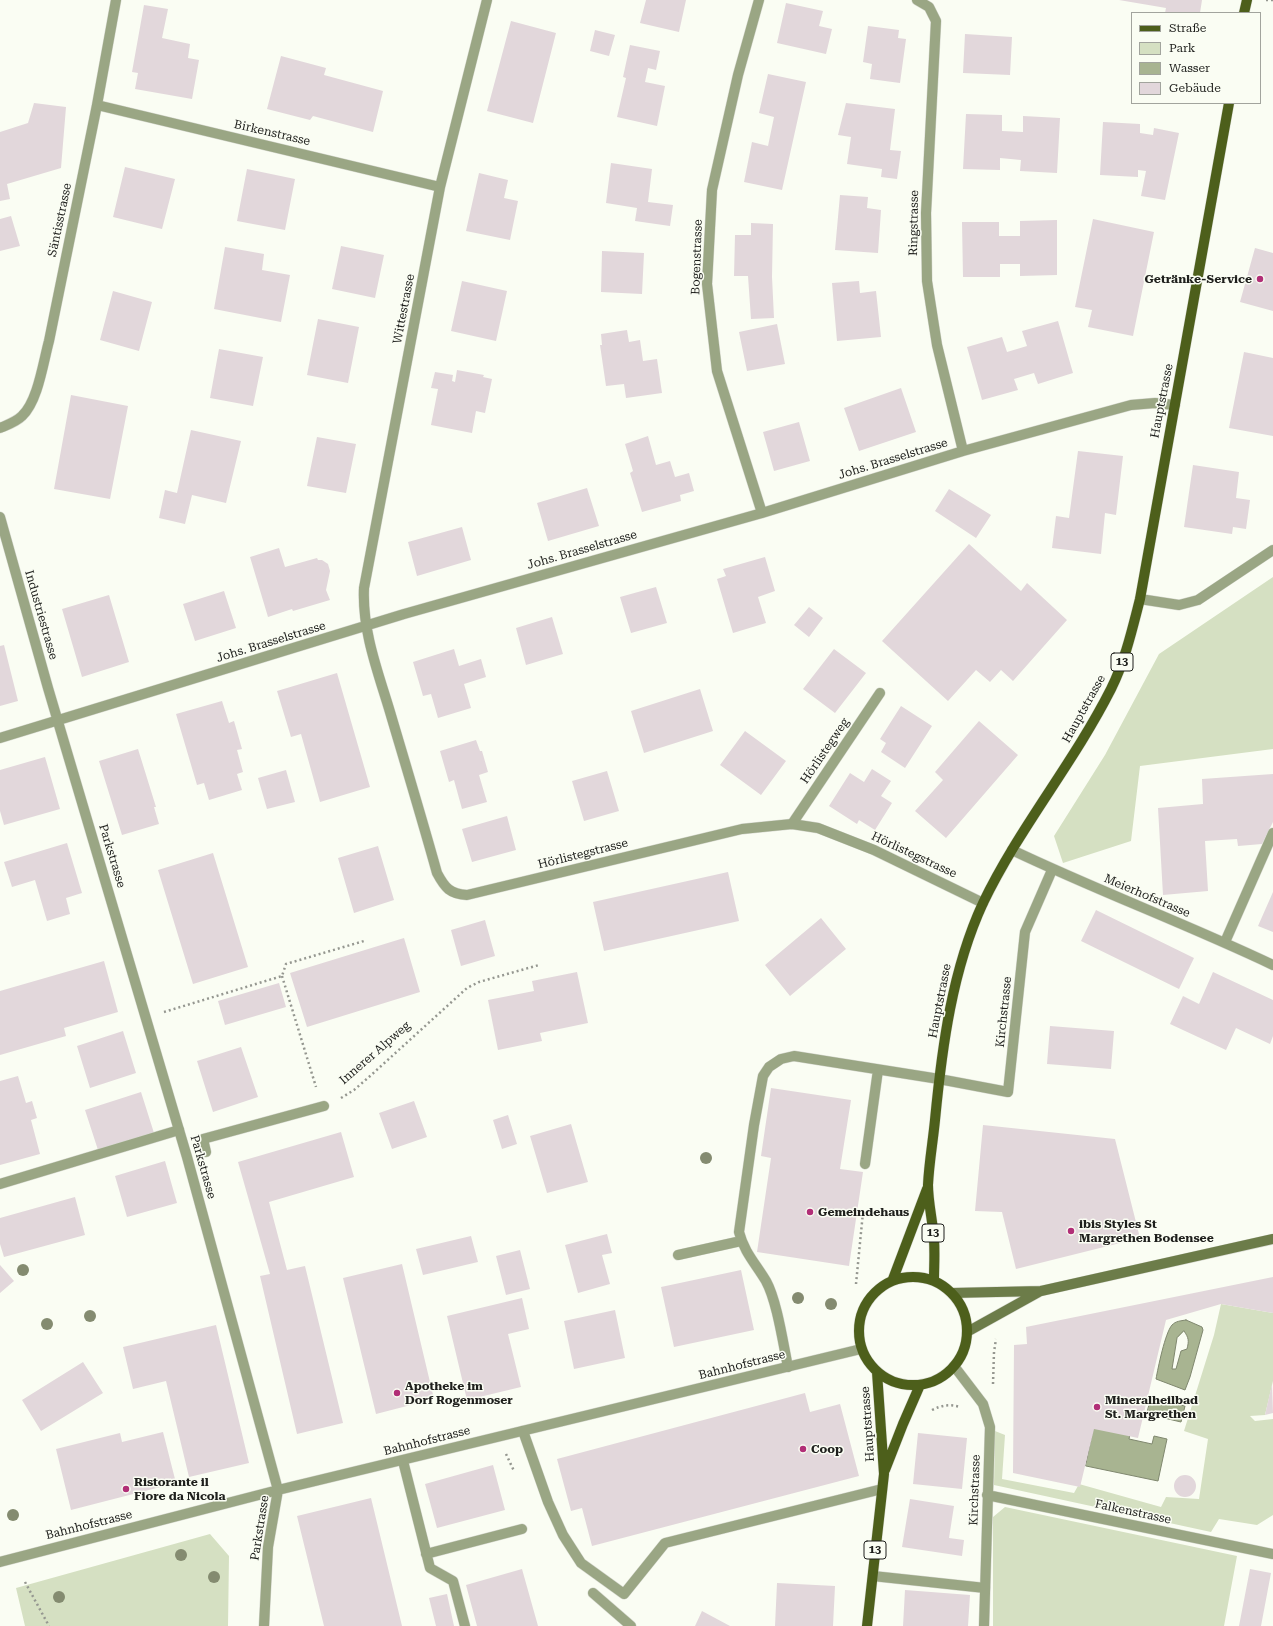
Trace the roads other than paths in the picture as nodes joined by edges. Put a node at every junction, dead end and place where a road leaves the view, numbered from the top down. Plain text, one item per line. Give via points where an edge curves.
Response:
1 (116, 0) edge
2 (488, 0) edge
3 (759, 0) edge
4 (917, 0) edge
5 (1247, 0) edge
6 (1244, 12) edge
7 (1229, 104) edge
8 (97, 105) junction
9 (440, 186) junction
10 (1175, 405) junction
11 (0, 428) edge
12 (963, 451) junction
13 (762, 513) junction
14 (0, 517) edge
15 (1273, 550) edge
16 (1140, 599) junction
17 (365, 626) junction
18 (880, 693) dead end
19 (58, 720) junction
20 (0, 738) edge
21 (792, 824) junction
22 (1273, 833) edge
23 (1012, 850) junction
24 (1052, 870) junction
25 (983, 903) junction
26 (1225, 942) junction
27 (1273, 965) edge
28 (878, 1070) junction
29 (939, 1079) junction
30 (323, 1107) road end
31 (179, 1130) junction
32 (206, 1152) dead end
33 (865, 1164) dead end
34 (0, 1184) edge
35 (928, 1187) junction
36 (1273, 1239) edge
37 (741, 1241) junction
38 (678, 1255) dead end
39 (892, 1279) junction
40 (934, 1280) junction
41 (1041, 1291) junction
42 (952, 1293) junction
43 (967, 1332) junction
44 (861, 1349) junction
45 (954, 1366) junction
46 (788, 1367) junction
47 (877, 1372) junction
48 (920, 1385) junction
49 (523, 1431) junction
50 (403, 1461) junction
51 (884, 1474) junction
52 (882, 1489) junction
53 (278, 1490) junction
54 (987, 1495) junction
55 (522, 1529) dead end
56 (426, 1554) junction
57 (1273, 1554) edge
58 (0, 1562) edge
59 (873, 1576) junction
60 (985, 1588) junction
61 (593, 1593) dead end
62 (264, 1626) edge
63 (465, 1626) edge
64 (631, 1626) edge
65 (867, 1626) edge
66 (984, 1626) edge

1 - 8 street, Säntisstrasse
2 - 9 street, Wittestrasse
3 - 13 street, Bogenstrasse via 738,75 712,190 707,284 717,370
4 - 12 street, Ringstrasse via 929,7 936,21 926,213 927,281 937,345
5 - 6 main road
7 - 10 main road, Hauptstrasse / 13
8 - 9 street, Birkenstrasse
8 - 11 street, Säntisstrasse via 49,341 34,396 28,410 21,417
9 - 17 street, Wittestrasse via 364,588
10 - 12 street, Johs. Brasselstrasse via 1131,405
10 - 16 main road, Hauptstrasse / 13
12 - 13 street, Johs. Brasselstrasse
13 - 17 street, Johs. Brasselstrasse
14 - 19 street, Industriestrasse
15 - 16 street via 1198,600 1179,605
16 - 23 main road, Hauptstrasse / 13 via 1128,649 1112,688 1092,725
17 - 19 street, Johs. Brasselstrasse
17 - 21 street, Hörlistegstrasse via 438,873 450,892 467,895 742,829
18 - 21 street, Hörlistegweg
19 - 20 street, Johs. Brasselstrasse
19 - 31 street, Parkstrasse
21 - 25 street, Hörlistegstrasse via 818,828 874,850
22 - 26 street
23 - 24 street, Meierhofstrasse
23 - 25 main road, Hauptstrasse / 13
24 - 26 street, Meierhofstrasse
24 - 29 street, Kirchstrasse via 1025,932 1008,1092
25 - 29 main road, Hauptstrasse / 13 via 963,957 952,1000
26 - 27 street, Meierhofstrasse
28 - 29 street
28 - 33 street
28 - 37 street via 794,1056 769,1067 763,1076 754,1125 739,1232
29 - 35 main road, Hauptstrasse / 13
30 - 32 street via 203,1139
31 - 34 street
31 - 53 street, Parkstrasse
35 - 39 main road, Hauptstrasse / 13
35 - 40 main road, Hauptstrasse / 13 via 934,1240
36 - 41 street
37 - 38 street
37 - 46 street via 766,1281 772,1296
39 - 40 main road, Hauptstrasse via 920,1276
39 - 44 main road, Hauptstrasse via 878,1288 867,1300 860,1316 858,1333
40 - 42 main road, Hauptstrasse
41 - 42 street
41 - 43 street
42 - 43 main road, Hauptstrasse via 966,1318
43 - 45 main road, Hauptstrasse via 964,1350
44 - 46 street, Bahnhofstrasse
44 - 47 main road, Hauptstrasse
45 - 48 main road, Hauptstrasse via 945,1375
45 - 54 street, Kirchstrasse via 983,1404 990,1427
46 - 49 street, Bahnhofstrasse
47 - 48 main road, Hauptstrasse via 897,1383
47 - 51 main road, Hauptstrasse / 13
48 - 51 main road, Hauptstrasse / 13
49 - 50 street, Bahnhofstrasse
49 - 52 street via 548,1502 563,1535 582,1563 624,1594 665,1543
50 - 53 street, Bahnhofstrasse
50 - 56 street
51 - 52 main road, Hauptstrasse / 13
52 - 59 main road, Hauptstrasse / 13
53 - 58 street, Bahnhofstrasse
53 - 62 street, Parkstrasse via 268,1547
54 - 57 street, Falkenstrasse
54 - 60 street, Kirchstrasse
55 - 56 street
56 - 63 street via 430,1568 453,1581
59 - 60 street
59 - 65 main road, Hauptstrasse / 13
60 - 66 street, Kirchstrasse
61 - 64 street

